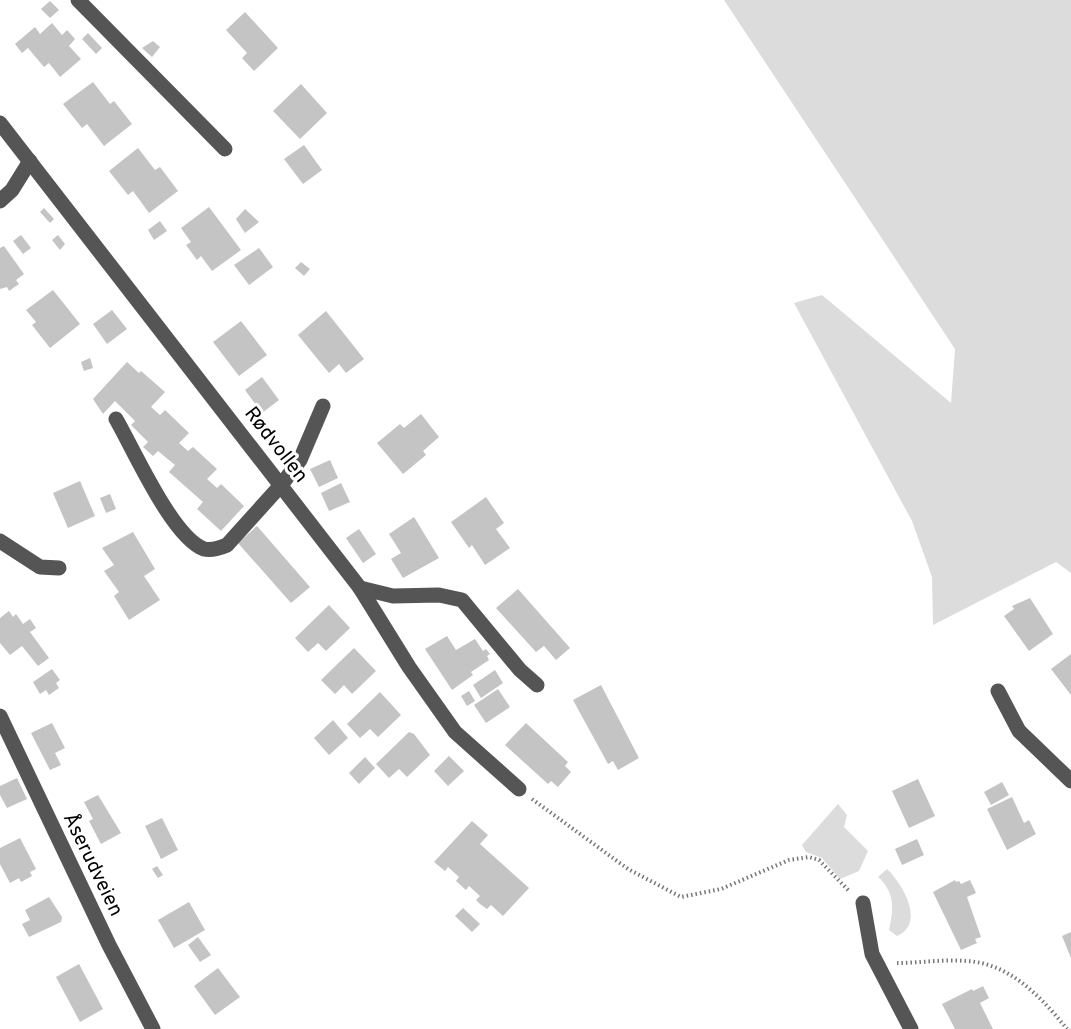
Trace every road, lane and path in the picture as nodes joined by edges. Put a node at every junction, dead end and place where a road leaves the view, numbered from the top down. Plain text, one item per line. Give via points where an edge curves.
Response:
1 (78, 0) edge
2 (0, 123) edge
3 (225, 149) dead end
4 (30, 161) junction
5 (0, 201) edge
6 (323, 406) dead end
7 (116, 419) dead end
8 (282, 484) junction
9 (0, 541) edge
10 (59, 568) dead end
11 (360, 588) junction
12 (537, 685) dead end
13 (999, 691) dead end
14 (0, 716) edge
15 (1071, 781) edge
16 (519, 789) joint
17 (863, 903) joint
18 (878, 964) junction
19 (153, 1029) edge
20 (911, 1029) edge
21 (1067, 1029) edge

1 - 3 street
2 - 4 street, Rødvollen
4 - 5 street
4 - 8 street, Rødvollen
6 - 8 street via 300,460
7 - 8 street via 177,528 206,550 227,545
8 - 11 street, Rødvollen
9 - 10 street via 40,567
11 - 12 street via 393,596 439,595 462,600
11 - 16 street, Rødvollen via 455,732
13 - 15 street via 1019,731
14 - 19 street, Åserudveien
16 - 17 path via 628,869 672,895 701,895 789,860 809,857 819,860 838,883
17 - 18 street
18 - 20 street
18 - 21 path via 965,960 983,963 1024,984

